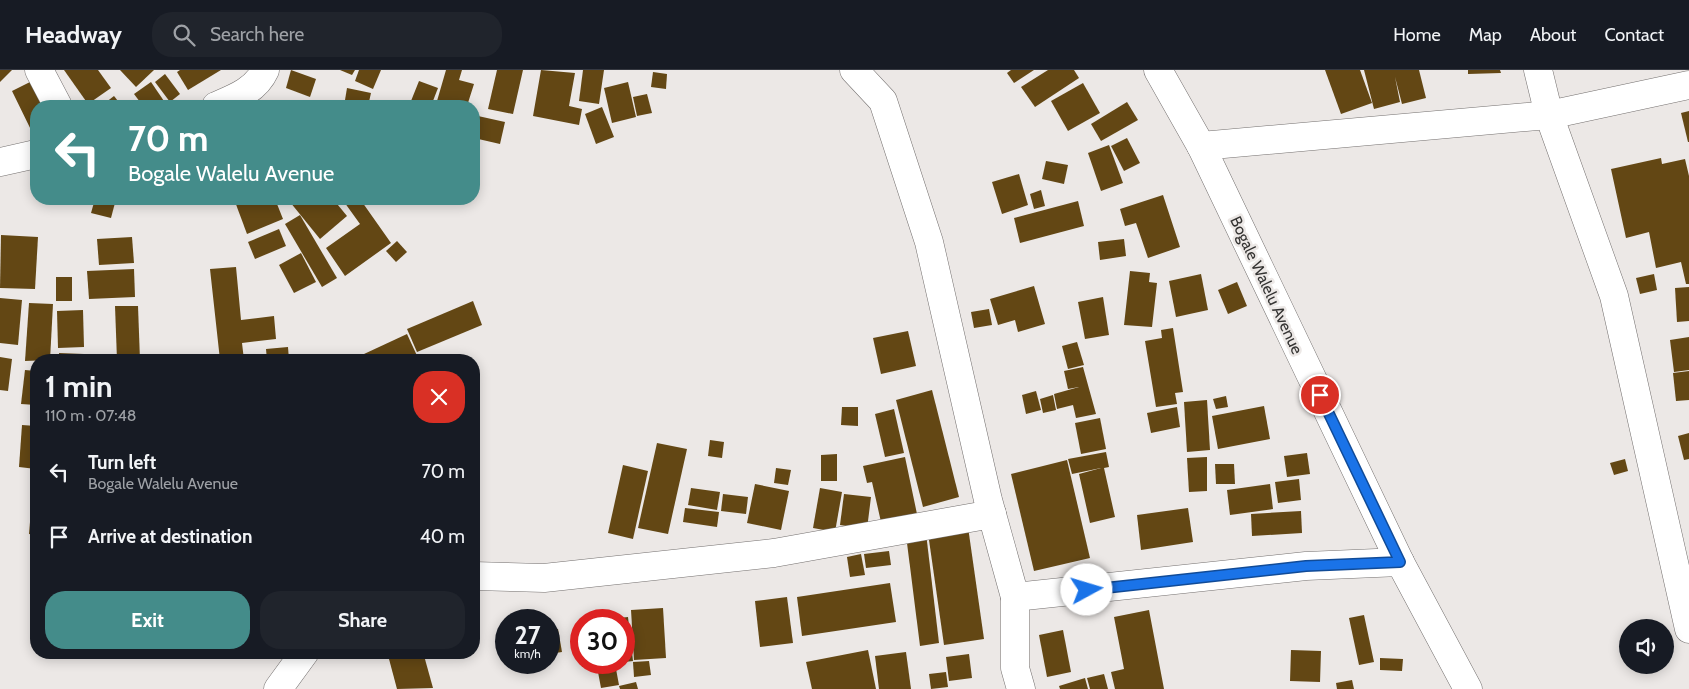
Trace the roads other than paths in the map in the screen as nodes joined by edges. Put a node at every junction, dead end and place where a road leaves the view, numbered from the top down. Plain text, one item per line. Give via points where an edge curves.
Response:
1 (39, 70) edge
2 (265, 70) edge
3 (854, 70) edge
4 (1158, 70) edge
5 (1538, 70) edge
6 (1689, 85) edge
7 (55, 100) edge
8 (232, 100) edge
9 (1549, 115) junction
10 (1201, 146) junction
11 (30, 155) edge
12 (0, 162) edge
13 (992, 514) junction
14 (1400, 562) junction
15 (480, 576) edge
16 (1015, 597) junction
17 (1689, 629) edge
18 (300, 659) edge
19 (278, 689) edge
20 (1021, 689) edge
21 (1468, 689) edge

1 - 7 main road
2 - 8 main road via 242,96
3 - 13 main road via 883,101 929,242
4 - 10 main road, Bogale Walelu Avenue
5 - 9 main road
6 - 9 main road
9 - 10 main road
9 - 17 main road via 1614,296
10 - 14 main road, Bogale Walelu Avenue
11 - 12 main road
13 - 15 main road via 774,553 544,578
13 - 16 main road
14 - 16 main road via 1306,566
14 - 21 main road, Bogale Walelu Avenue
16 - 20 main road via 1015,668
18 - 19 main road

